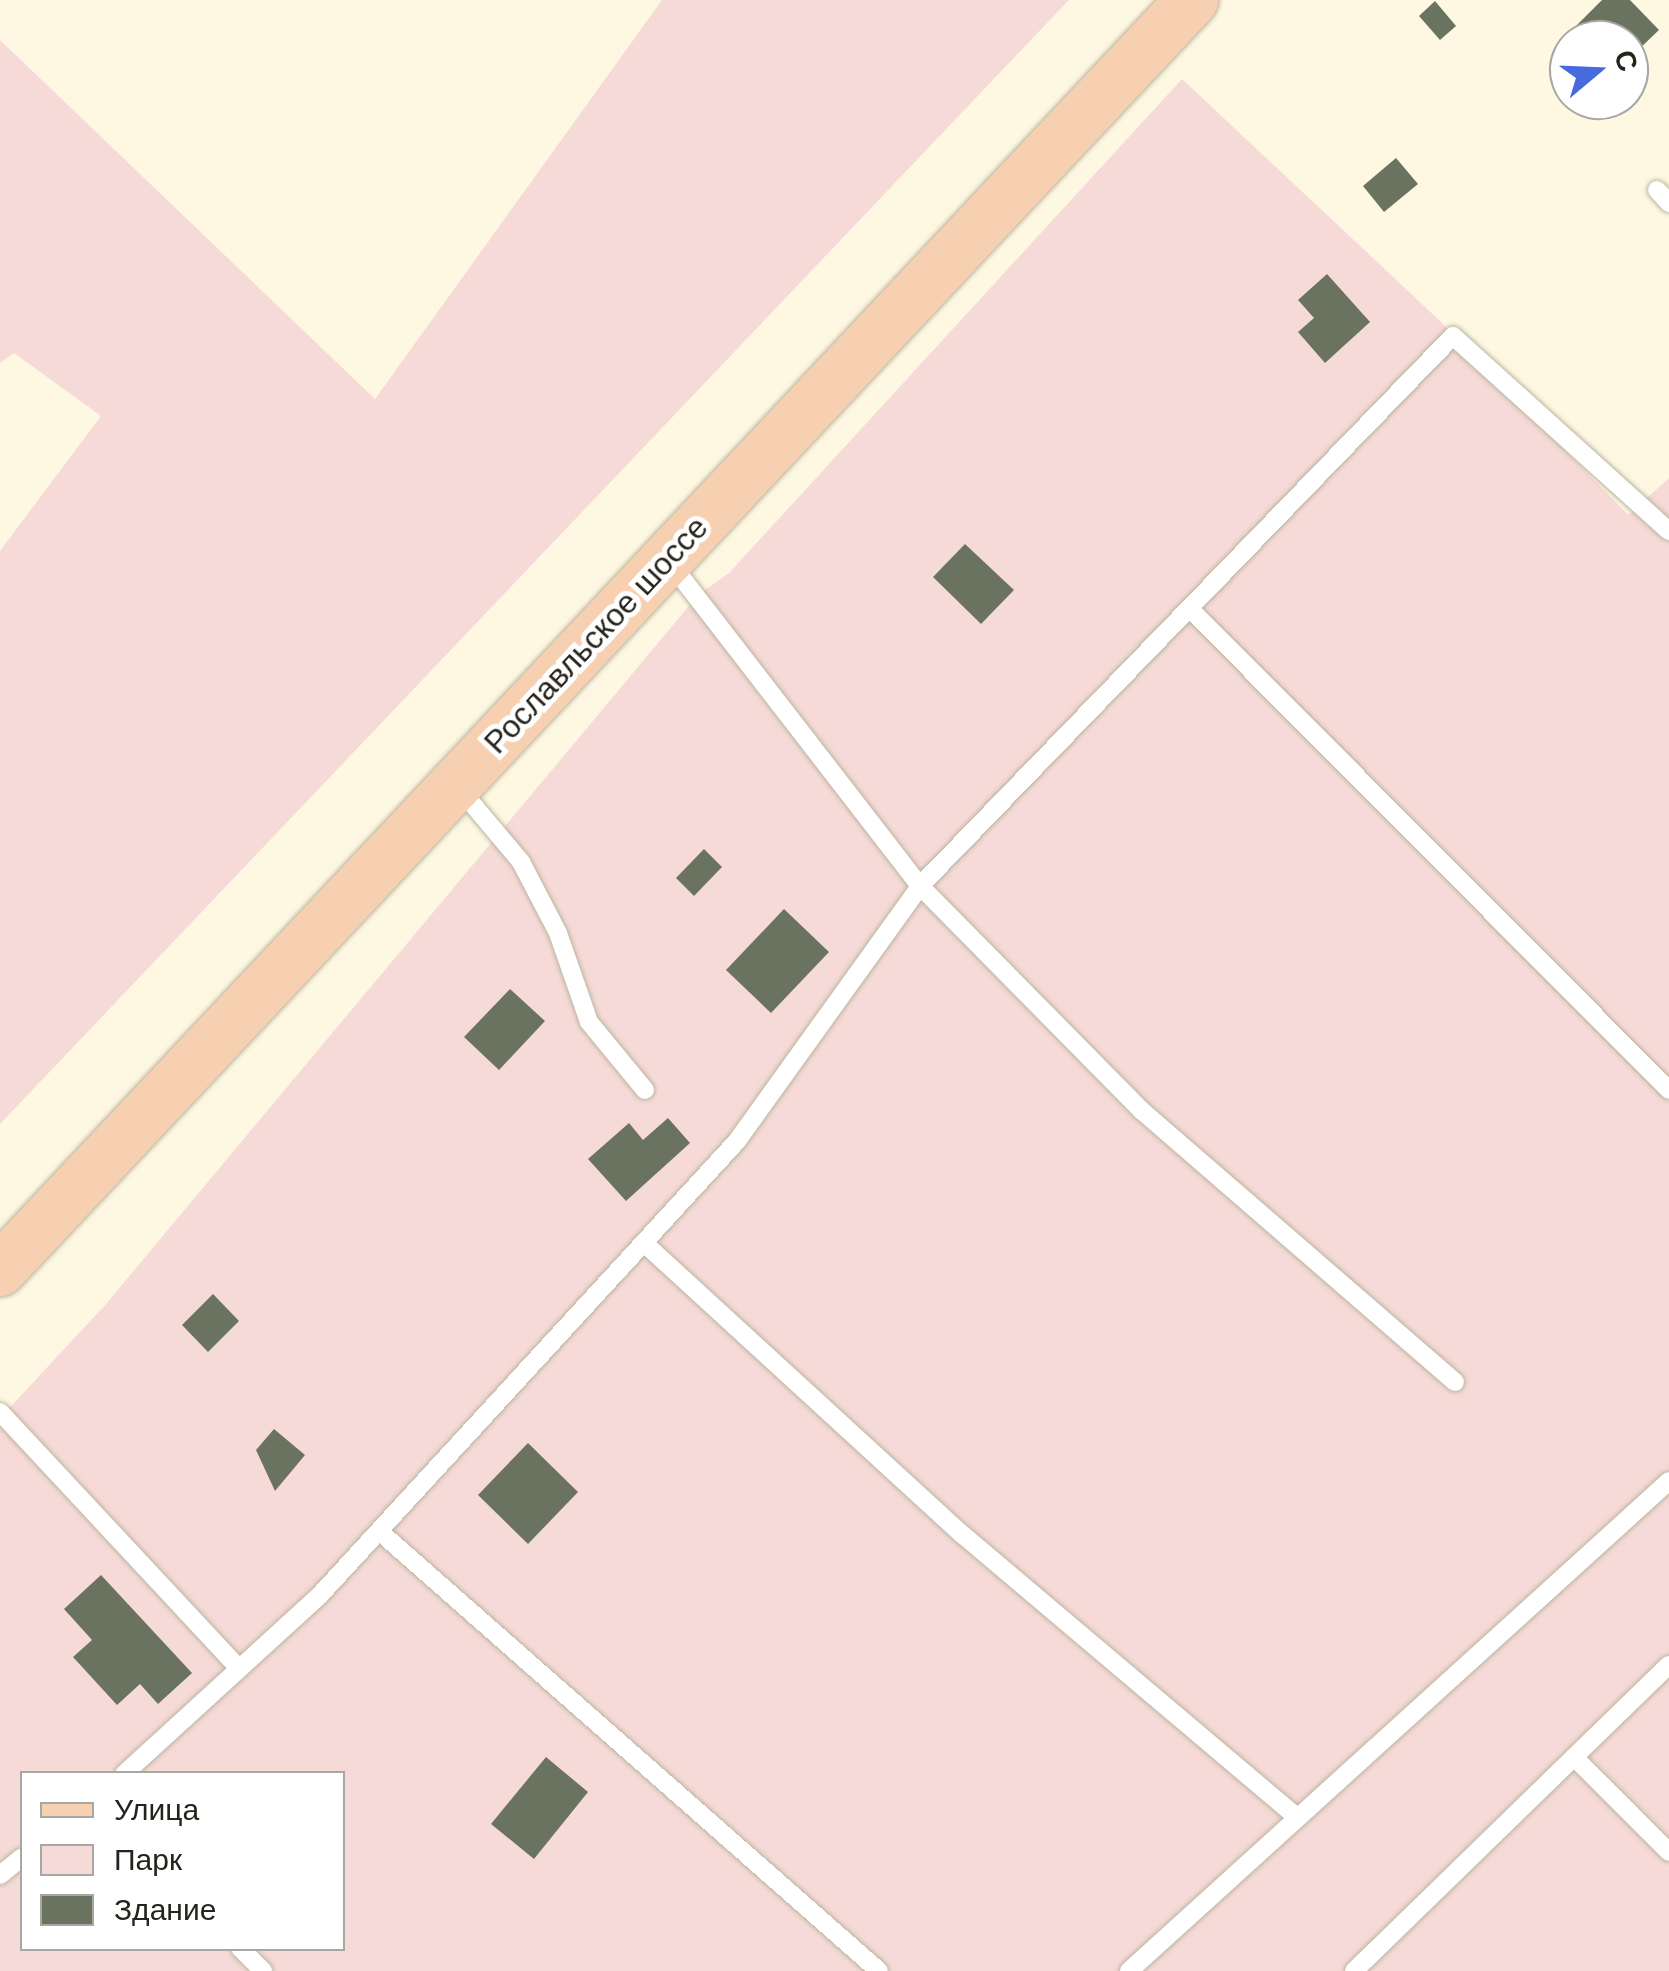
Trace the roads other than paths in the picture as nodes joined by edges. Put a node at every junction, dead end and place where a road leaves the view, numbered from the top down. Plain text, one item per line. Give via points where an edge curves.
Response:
1 (1192, 0) edge
2 (1669, 531) edge
3 (667, 558) junction
4 (1189, 608) junction
5 (456, 784) junction
6 (920, 886) junction
7 (645, 1090) dead end
8 (1669, 1090) edge
9 (644, 1243) junction
10 (0, 1270) edge
11 (1455, 1382) dead end
12 (0, 1412) edge
13 (1669, 1481) edge
14 (379, 1530) junction
15 (1669, 1665) edge
16 (240, 1668) junction
17 (1574, 1757) junction
18 (127, 1771) edge
19 (1296, 1817) junction
20 (1669, 1852) edge
21 (20, 1859) edge
22 (0, 1875) edge
23 (243, 1951) edge
24 (262, 1971) edge
25 (878, 1971) edge
26 (1129, 1971) edge
27 (1354, 1971) edge

1 - 3 main road, Рославльское шоссе
2 - 4 lane via 1453,336
3 - 5 main road, Рославльское шоссе
3 - 6 lane
4 - 6 lane
4 - 8 lane
5 - 7 lane via 521,862 558,933 589,1022
5 - 10 main road, Рославльское шоссе
6 - 9 lane via 737,1140
6 - 11 lane via 1142,1111
9 - 14 lane
9 - 19 lane via 963,1534
12 - 16 lane
13 - 19 lane
14 - 16 lane
14 - 25 lane
15 - 17 lane
16 - 18 lane
17 - 20 lane
17 - 27 lane
19 - 26 lane
21 - 22 lane
23 - 24 lane

